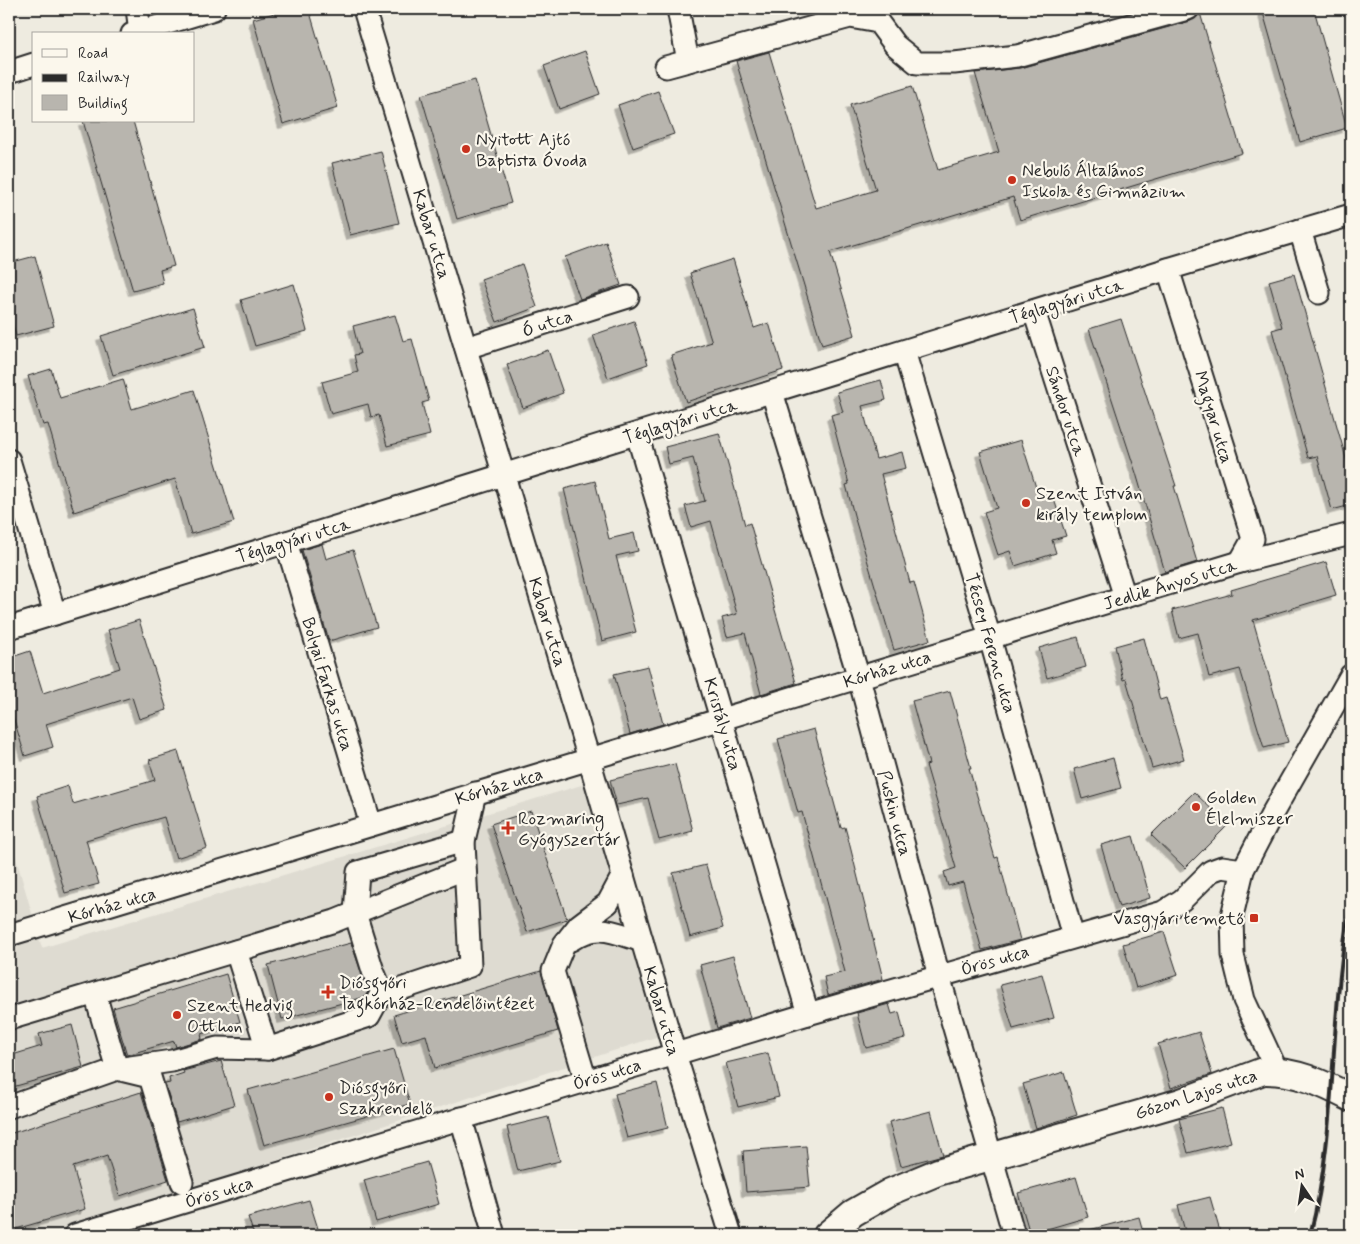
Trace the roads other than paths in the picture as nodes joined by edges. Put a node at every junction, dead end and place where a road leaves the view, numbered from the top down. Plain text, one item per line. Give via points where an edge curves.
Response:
1 (137, 9) edge
2 (214, 9) edge
3 (364, 9) edge
4 (678, 9) edge
5 (1188, 9) edge
6 (136, 32) edge
7 (139, 32) edge
8 (688, 62) junction
9 (32, 65) edge
10 (666, 67) dead end
11 (9, 72) edge
12 (1351, 216) edge
13 (1300, 230) junction
14 (1168, 269) junction
15 (1320, 293) dead end
16 (628, 297) dead end
17 (1034, 311) junction
18 (466, 348) junction
19 (904, 351) junction
20 (772, 392) junction
21 (637, 434) junction
22 (9, 460) edge
23 (504, 475) junction
24 (1351, 534) edge
25 (286, 542) junction
26 (1240, 562) junction
27 (1125, 597) junction
28 (55, 614) junction
29 (9, 628) edge
30 (990, 638) junction
31 (1351, 674) edge
32 (859, 678) junction
33 (722, 719) junction
34 (589, 759) junction
35 (476, 794) junction
36 (371, 825) junction
37 (464, 842) junction
38 (464, 869) junction
39 (1243, 870) junction
40 (623, 875) junction
41 (355, 913) junction
42 (9, 935) edge
43 (1073, 937) junction
44 (642, 941) junction
45 (564, 944) junction
46 (236, 951) junction
47 (939, 976) junction
48 (95, 994) junction
49 (380, 996) junction
50 (808, 1014) junction
51 (9, 1019) edge
52 (267, 1049) junction
53 (675, 1054) junction
54 (117, 1069) junction
55 (1277, 1071) junction
56 (586, 1081) junction
57 (1351, 1098) edge
58 (9, 1108) edge
59 (461, 1118) junction
60 (991, 1157) junction
61 (182, 1182) dead end
62 (75, 1235) edge
63 (494, 1235) edge
64 (731, 1235) edge
65 (827, 1235) edge
66 (1014, 1235) edge

1 - 6 street
2 - 7 street
3 - 18 street, Kabar utca
4 - 8 street
5 - 8 street via 1017,56 954,63 917,63 896,45 878,22 850,17
8 - 10 street
9 - 11 street
12 - 13 street, Téglagyári utca
13 - 14 street, Téglagyári utca
13 - 15 street
14 - 17 street, Téglagyári utca
14 - 26 street, Magyar utca via 1253,540
16 - 18 street, Ó utca
17 - 19 street, Téglagyári utca
17 - 27 street, Sándor utca
18 - 23 street, Kabar utca
19 - 20 street, Téglagyári utca
19 - 30 street, Técsey Ferenc utca
20 - 21 street, Téglagyári utca
20 - 32 street, Puskin utca
21 - 23 street, Téglagyári utca
21 - 33 street, Kristály utca
22 - 28 street
23 - 25 street, Téglagyári utca
23 - 34 street, Kabar utca
24 - 26 street, Jedlik Ányos utca
25 - 28 street, Téglagyári utca
25 - 36 street, Bolyai Farkas utca
26 - 27 street, Jedlik Ányos utca
27 - 30 street, Jedlik Ányos utca
28 - 29 street, Téglagyári utca
30 - 32 street, Kórház utca
30 - 43 street, Técsey Ferenc utca
31 - 39 street, Gózon Lajos utca
32 - 33 street, Kórház utca
32 - 47 street, Puskin utca
33 - 34 street, Kórház utca
33 - 50 street, Kristály utca
34 - 35 street, Kórház utca
34 - 40 street, Kabar utca
35 - 36 street, Kórház utca
35 - 37 street
36 - 42 street, Kórház utca
37 - 38 street
37 - 41 street via 358,872
38 - 41 street
38 - 49 street via 470,966
39 - 43 street, Örös utca via 1222,867 1211,871 1182,900 1163,912
39 - 55 street, Gózon Lajos utca via 1232,916 1233,955 1244,1000
40 - 44 street, Kabar utca
40 - 45 street via 608,903 579,925
41 - 46 street
41 - 49 street via 382,992
43 - 47 street, Örös utca
44 - 45 street via 606,930 586,930
44 - 53 street, Kabar utca
45 - 56 street via 553,971
46 - 48 street
46 - 52 street
47 - 50 street, Örös utca
47 - 60 street, Puskin utca
48 - 51 street
48 - 54 street
49 - 52 street via 369,1016
50 - 53 street, Örös utca
52 - 54 street via 217,1048 172,1061
53 - 56 street, Örös utca
53 - 64 street, Kabar utca
54 - 58 street
54 - 61 street via 150,1077
55 - 57 main road via 1304,1076
55 - 60 main road, Gózon Lajos utca via 1243,1077 1180,1102
56 - 59 street, Örös utca
59 - 62 street, Örös utca
59 - 63 street
60 - 65 main road, Gózon Lajos utca via 938,1172 890,1192 853,1213
60 - 66 street, Puskin utca

